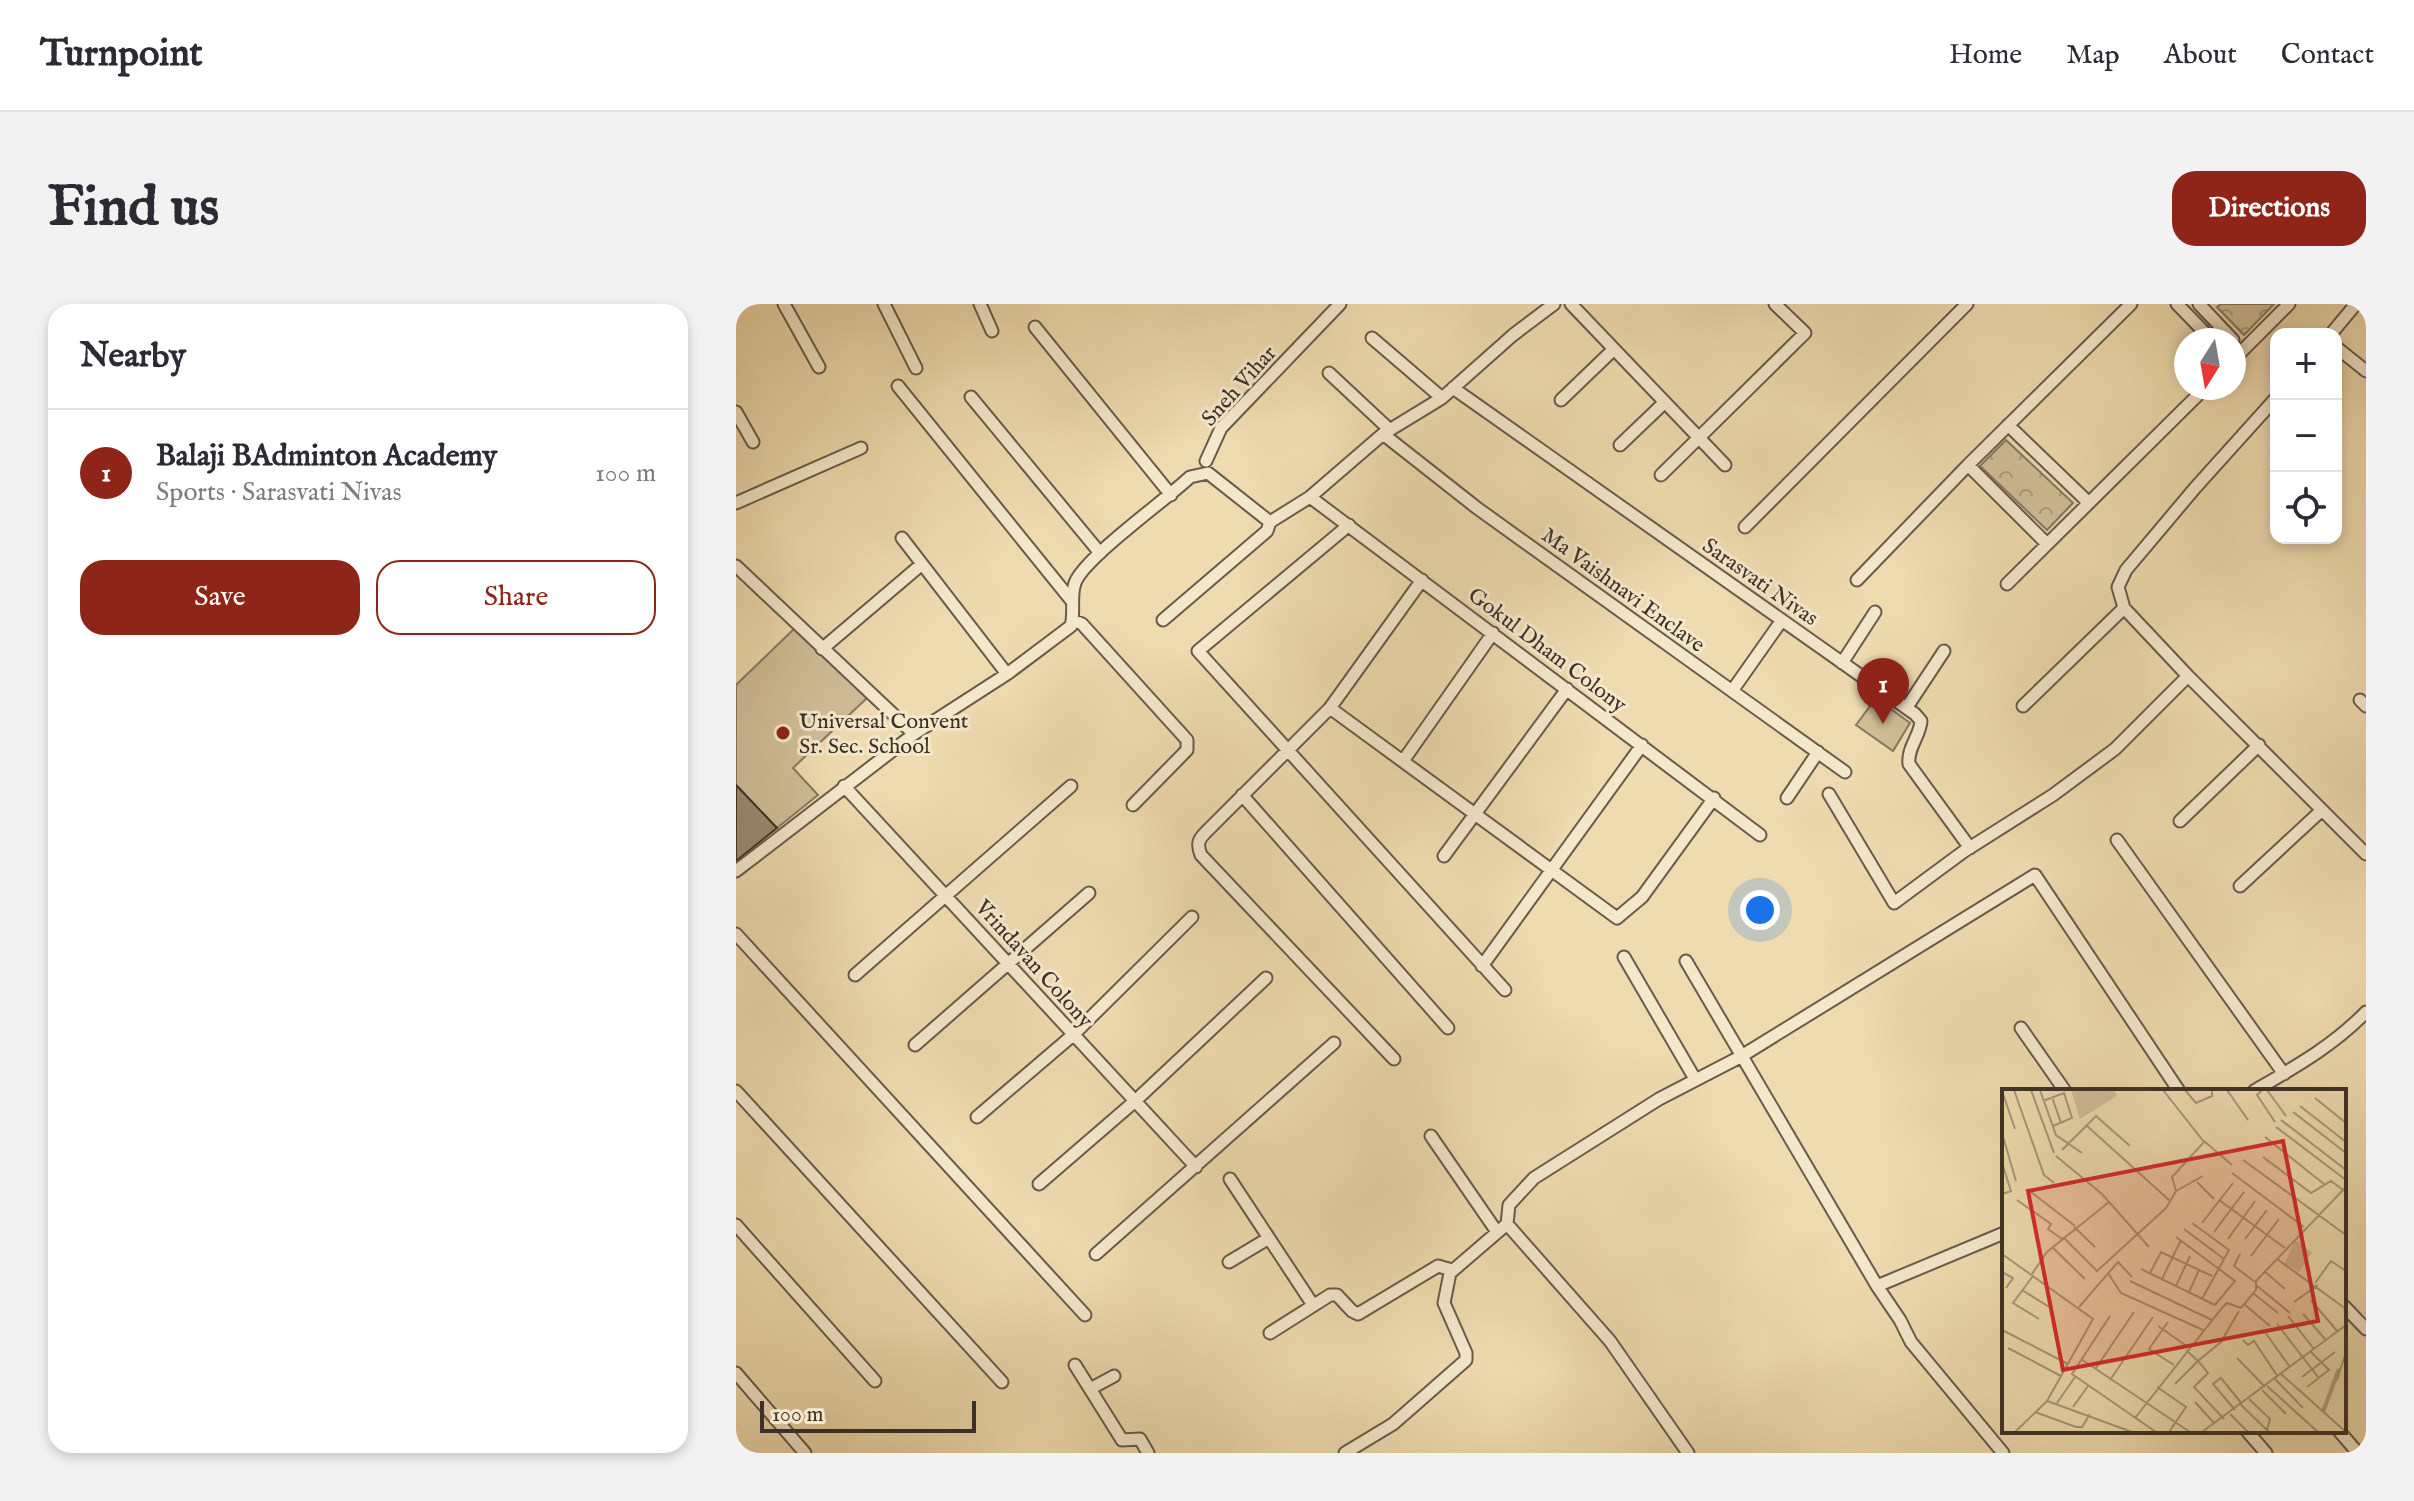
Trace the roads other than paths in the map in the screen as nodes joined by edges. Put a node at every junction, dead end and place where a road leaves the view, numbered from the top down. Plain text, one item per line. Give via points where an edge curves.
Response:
1 (784, 304) edge
2 (884, 304) edge
3 (980, 304) edge
4 (1340, 304) edge
5 (1554, 304) edge
6 (1571, 304) edge
7 (1775, 304) edge
8 (1967, 304) edge
9 (2131, 304) edge
10 (2289, 304) edge
11 (2356, 304) edge
12 (2180, 305) edge
13 (2206, 306) edge
14 (1035, 327) dead end
15 (2201, 328) edge
16 (2222, 328) edge
17 (2336, 328) edge
18 (992, 331) dead end
19 (1372, 338) dead end
20 (2246, 340) edge
21 (1614, 349) junction
22 (2342, 352) edge
23 (819, 367) dead end
24 (916, 368) dead end
25 (2366, 371) edge
26 (1329, 373) dead end
27 (898, 386) dead end
28 (1453, 388) junction
29 (971, 397) dead end
30 (1442, 398) junction
31 (1561, 400) dead end
32 (2193, 400) edge
33 (2274, 400) edge
34 (1665, 402) junction
35 (736, 412) edge
36 (2008, 425) junction
37 (1387, 432) junction
38 (1700, 439) junction
39 (753, 442) dead end
40 (1620, 445) dead end
41 (861, 448) dead end
42 (1206, 461) dead end
43 (1725, 465) dead end
44 (1968, 465) junction
45 (1661, 475) dead end
46 (1171, 495) junction
47 (1310, 497) junction
48 (736, 503) edge
49 (2089, 503) junction
50 (1270, 522) junction
51 (1349, 525) junction
52 (1745, 527) dead end
53 (902, 538) dead end
54 (2047, 544) junction
55 (1100, 553) junction
56 (922, 564) junction
57 (736, 566) edge
58 (1422, 580) junction
59 (1857, 580) dead end
60 (2007, 584) dead end
61 (1071, 600) junction
62 (2124, 608) junction
63 (1875, 612) dead end
64 (1073, 620) junction
65 (1163, 620) dead end
66 (1782, 620) junction
67 (1493, 633) junction
68 (822, 649) junction
69 (1944, 651) dead end
70 (1842, 663) junction
71 (1007, 674) junction
72 (2188, 676) junction
73 (1567, 689) junction
74 (1732, 691) junction
75 (2023, 706) dead end
76 (1907, 707) junction
77 (1330, 708) junction
78 (914, 734) junction
79 (1642, 745) junction
80 (2259, 745) junction
81 (1286, 750) junction
82 (1818, 752) junction
83 (1403, 761) junction
84 (1845, 772) dead end
85 (844, 786) junction
86 (1071, 786) dead end
87 (1829, 794) dead end
88 (1242, 795) junction
89 (1714, 798) junction
90 (1787, 798) dead end
91 (1133, 805) dead end
92 (2322, 810) junction
93 (1475, 814) junction
94 (2180, 821) dead end
95 (1760, 835) dead end
96 (2117, 840) dead end
97 (1970, 848) junction
98 (2366, 854) edge
99 (1444, 856) dead end
100 (1551, 870) junction
101 (736, 871) edge
102 (2240, 886) dead end
103 (1089, 893) dead end
104 (947, 896) junction
105 (1192, 917) dead end
106 (736, 934) edge
107 (1624, 957) dead end
108 (1686, 961) dead end
109 (1009, 964) junction
110 (1482, 966) junction
111 (855, 975) dead end
112 (1266, 978) dead end
113 (1505, 990) dead end
114 (2366, 1012) edge
115 (1448, 1028) dead end
116 (2021, 1028) dead end
117 (1073, 1035) junction
118 (1334, 1043) dead end
119 (915, 1045) dead end
120 (1740, 1057) junction
121 (1394, 1059) dead end
122 (2284, 1074) junction
123 (1695, 1079) junction
124 (2064, 1089) edge
125 (2178, 1089) edge
126 (2258, 1089) edge
127 (736, 1091) edge
128 (1134, 1102) junction
129 (977, 1117) dead end
130 (1431, 1136) dead end
131 (1196, 1167) junction
132 (1230, 1179) dead end
133 (1039, 1184) dead end
134 (736, 1225) edge
135 (1502, 1228) junction
136 (2002, 1234) edge
137 (1269, 1238) junction
138 (1096, 1254) dead end
139 (1229, 1262) dead end
140 (1452, 1270) junction
141 (1877, 1286) junction
142 (1313, 1305) junction
143 (2346, 1308) edge
144 (1085, 1315) dead end
145 (2366, 1329) edge
146 (1270, 1333) dead end
147 (1075, 1365) dead end
148 (736, 1373) edge
149 (1114, 1376) dead end
150 (875, 1381) dead end
151 (1002, 1382) dead end
152 (1090, 1389) junction
153 (2249, 1433) edge
154 (2341, 1433) edge
155 (805, 1453) edge
156 (1148, 1453) edge
157 (1345, 1453) edge
158 (1688, 1453) edge
159 (2003, 1453) edge
160 (2266, 1453) edge
161 (2358, 1453) edge

1 - 23 street
2 - 24 street
3 - 18 street
4 - 42 street, Sneh Vihar via 1221,428
5 - 28 street
6 - 21 street
7 - 38 street via 1805,333
8 - 52 street
9 - 36 street
10 - 20 street
11 - 17 street
12 - 15 street
13 - 16 street
14 - 46 street
19 - 30 street
21 - 31 street
21 - 34 street
22 - 25 street
26 - 37 street, Ma Vaishnavi Enclave
27 - 61 street
28 - 30 street
28 - 66 street, Sarasvati Nivas
29 - 55 street
30 - 37 street
32 - 49 street
33 - 62 street via 2126,570 2118,587
34 - 38 street
34 - 40 street
35 - 39 street
36 - 44 street
36 - 49 street
37 - 47 street
37 - 74 street, Ma Vaishnavi Enclave via 1477,508
38 - 43 street
38 - 45 street
41 - 48 street
44 - 54 street
44 - 59 street
46 - 50 street via 1190,477 1208,473
46 - 55 street
47 - 50 street
47 - 51 street, Gokul Dham Colony
49 - 54 street
50 - 65 street via 1267,531
51 - 58 street, Gokul Dham Colony
51 - 81 street via 1198,651
53 - 56 street
54 - 60 street
55 - 61 street via 1081,571
56 - 68 street
56 - 71 street
57 - 68 street
58 - 67 street, Gokul Dham Colony
58 - 77 street
61 - 64 street
62 - 72 street
62 - 75 street
63 - 70 street
64 - 71 street
64 - 91 street via 1187,740 1187,750
66 - 70 street, Sarasvati Nivas
66 - 74 street
67 - 73 street, Gokul Dham Colony
67 - 83 street
68 - 78 street
69 - 76 street
70 - 76 street, Sarasvati Nivas
71 - 78 street
72 - 80 street
72 - 97 street via 2115,749
73 - 79 street, Gokul Dham Colony
73 - 93 street
74 - 82 street, Ma Vaishnavi Enclave
76 - 97 street via 1921,721 1909,764
77 - 81 street
77 - 83 street
78 - 85 street
79 - 89 street, Gokul Dham Colony
79 - 100 street
80 - 92 street
80 - 94 street
81 - 88 street
81 - 110 street
82 - 84 street, Ma Vaishnavi Enclave
82 - 90 street
83 - 93 street
85 - 101 street
85 - 104 street, Vrindavan Colony
86 - 104 street
87 - 97 street via 1894,903
88 - 115 street
88 - 121 street via 1199,839 1201,855
89 - 95 street, Gokul Dham Colony
89 - 100 street via 1642,897 1617,918
92 - 98 street
92 - 102 street
93 - 99 street
93 - 100 street
96 - 122 street
100 - 110 street
103 - 109 street
104 - 109 street, Vrindavan Colony
104 - 111 street
105 - 117 street
106 - 144 street
107 - 123 street
108 - 120 street
109 - 117 street, Vrindavan Colony
109 - 119 street
110 - 113 street
112 - 128 street
114 - 122 street via 2342,1036
116 - 124 street
117 - 128 street, Vrindavan Colony
117 - 129 street
118 - 131 street
120 - 123 street
120 - 125 street via 2035,875
120 - 141 street
122 - 126 street
123 - 135 street via 1534,1178 1509,1205
127 - 151 street
128 - 131 street, Vrindavan Colony
128 - 133 street
130 - 135 street
131 - 138 street
132 - 137 street
134 - 150 street
135 - 140 street
135 - 158 street via 1610,1341
136 - 141 street
137 - 139 street
137 - 142 street
140 - 142 street via 1438,1266 1358,1314 1334,1294
140 - 157 street via 1444,1303 1466,1360 1393,1424
141 - 159 street via 1911,1342
142 - 146 street
143 - 145 street
147 - 152 street
148 - 155 street
149 - 152 street
152 - 156 street via 1122,1440 1140,1439
153 - 160 street
154 - 161 street

